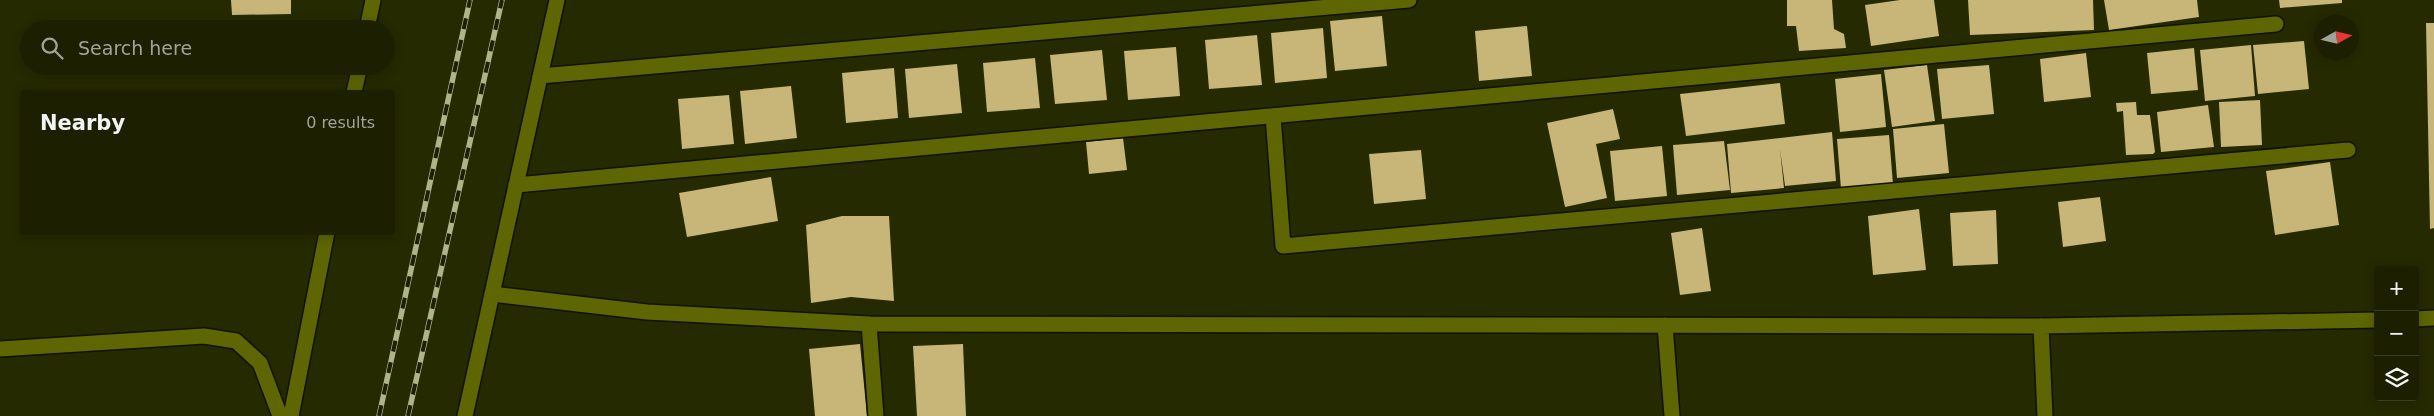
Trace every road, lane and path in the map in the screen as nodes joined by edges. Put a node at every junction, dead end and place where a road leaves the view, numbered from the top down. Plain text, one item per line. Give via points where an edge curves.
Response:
1 (373, 0) edge
2 (557, 0) edge
3 (1409, 0) edge
4 (369, 20) edge
5 (2276, 24) dead end
6 (358, 75) edge
7 (540, 76) junction
8 (354, 90) edge
9 (1273, 116) junction
10 (2348, 150) dead end
11 (516, 185) junction
12 (326, 235) edge
13 (492, 294) junction
14 (2434, 318) edge
15 (2419, 319) edge
16 (2374, 320) edge
17 (869, 324) junction
18 (1666, 325) junction
19 (2041, 326) junction
20 (0, 349) edge
21 (280, 416) edge
22 (291, 416) edge
23 (465, 416) edge
24 (876, 416) edge
25 (1672, 416) edge
26 (2045, 416) edge

1 - 4 street
2 - 7 street
3 - 7 street
5 - 9 street
6 - 8 street
7 - 11 street
9 - 10 street via 1283,246
9 - 11 street
11 - 13 street
12 - 22 street
13 - 17 street via 648,312
13 - 23 street
14 - 15 street
16 - 19 street
17 - 18 street
17 - 24 street
18 - 19 street
18 - 25 street
19 - 26 street
20 - 21 street via 204,336 236,341 260,363

